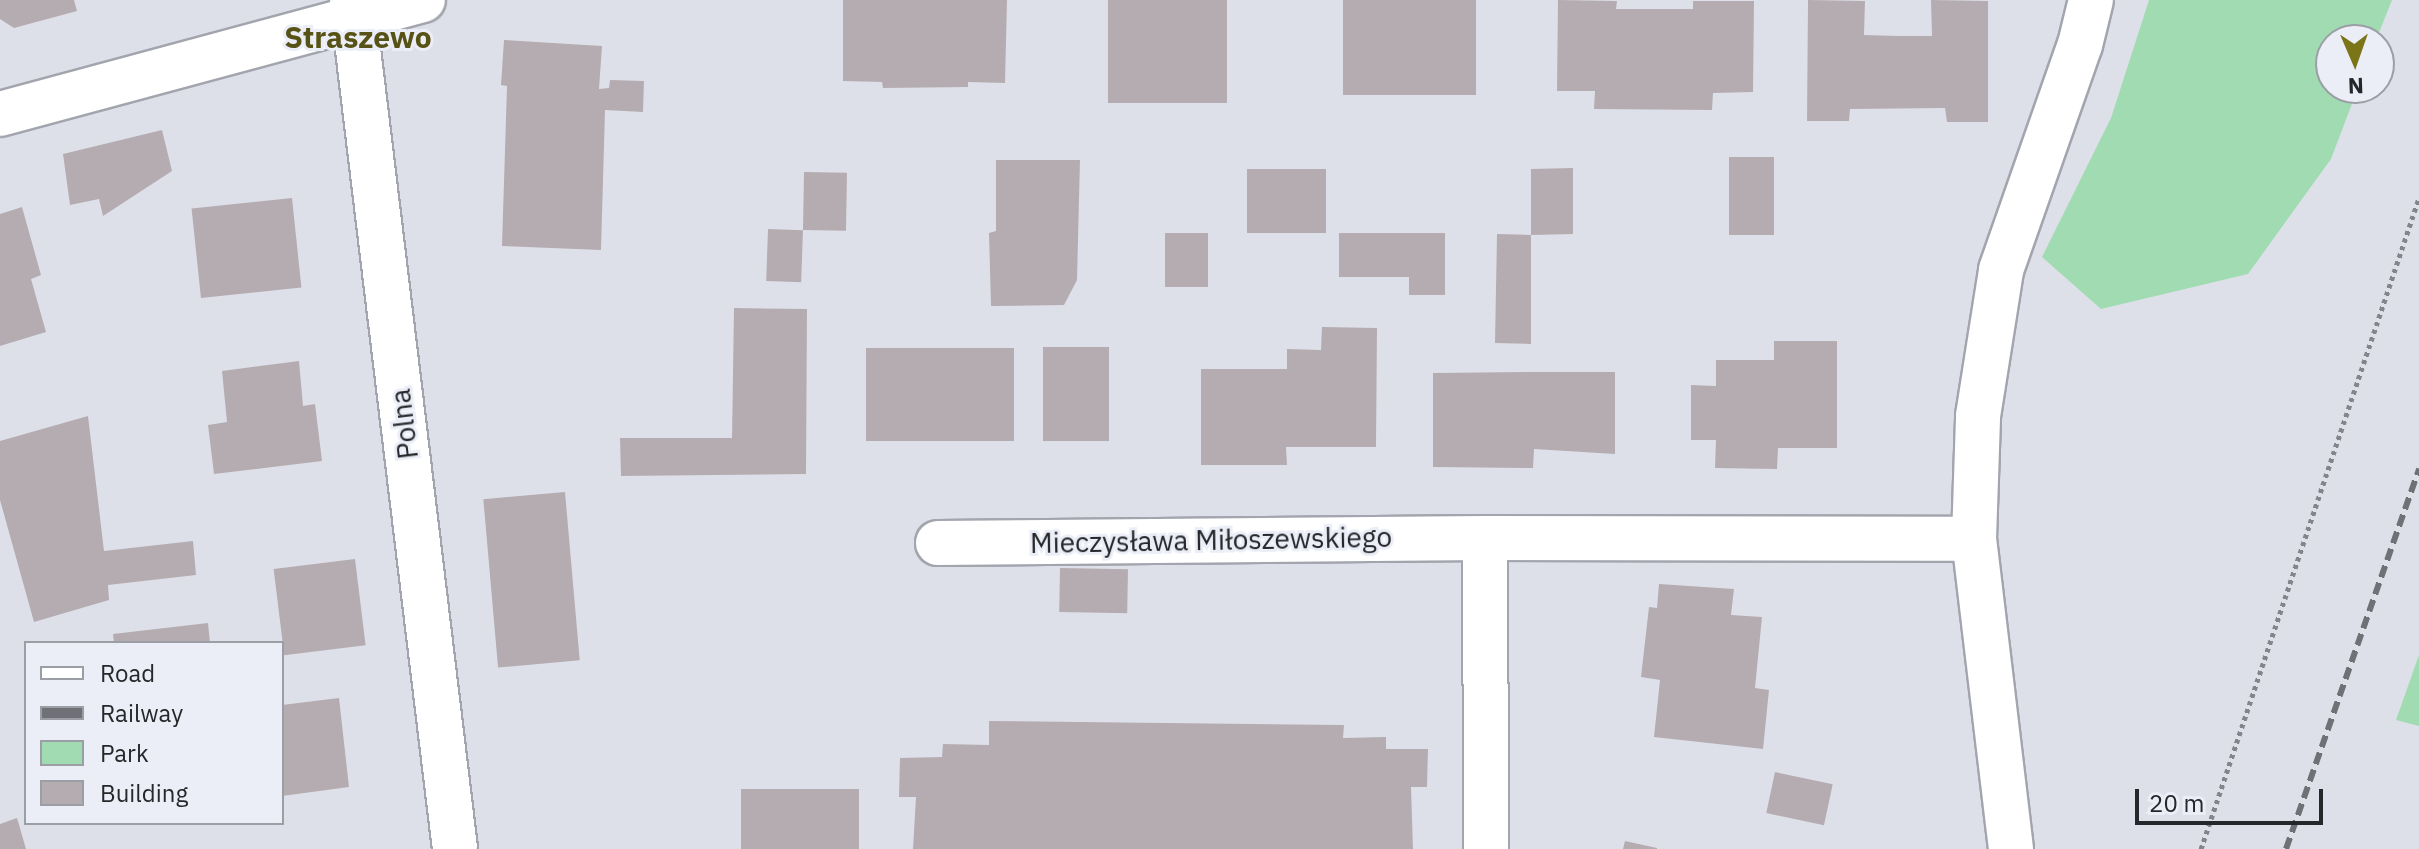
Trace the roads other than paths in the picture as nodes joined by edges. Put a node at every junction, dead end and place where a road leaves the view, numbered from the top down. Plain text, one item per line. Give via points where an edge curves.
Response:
1 (423, 0) edge
2 (2091, 0) edge
3 (353, 9) edge
4 (0, 114) edge
5 (1485, 538) junction
6 (1974, 539) junction
7 (938, 543) dead end
8 (455, 849) edge
9 (1486, 849) edge
10 (2011, 849) edge

1 - 3 street
2 - 6 street via 2001,270 1978,416
3 - 4 street
3 - 8 street, Polna
5 - 6 street, Mieczysława Miłoszewskiego
5 - 7 street, Mieczysława Miłoszewskiego
5 - 9 street
6 - 10 street

